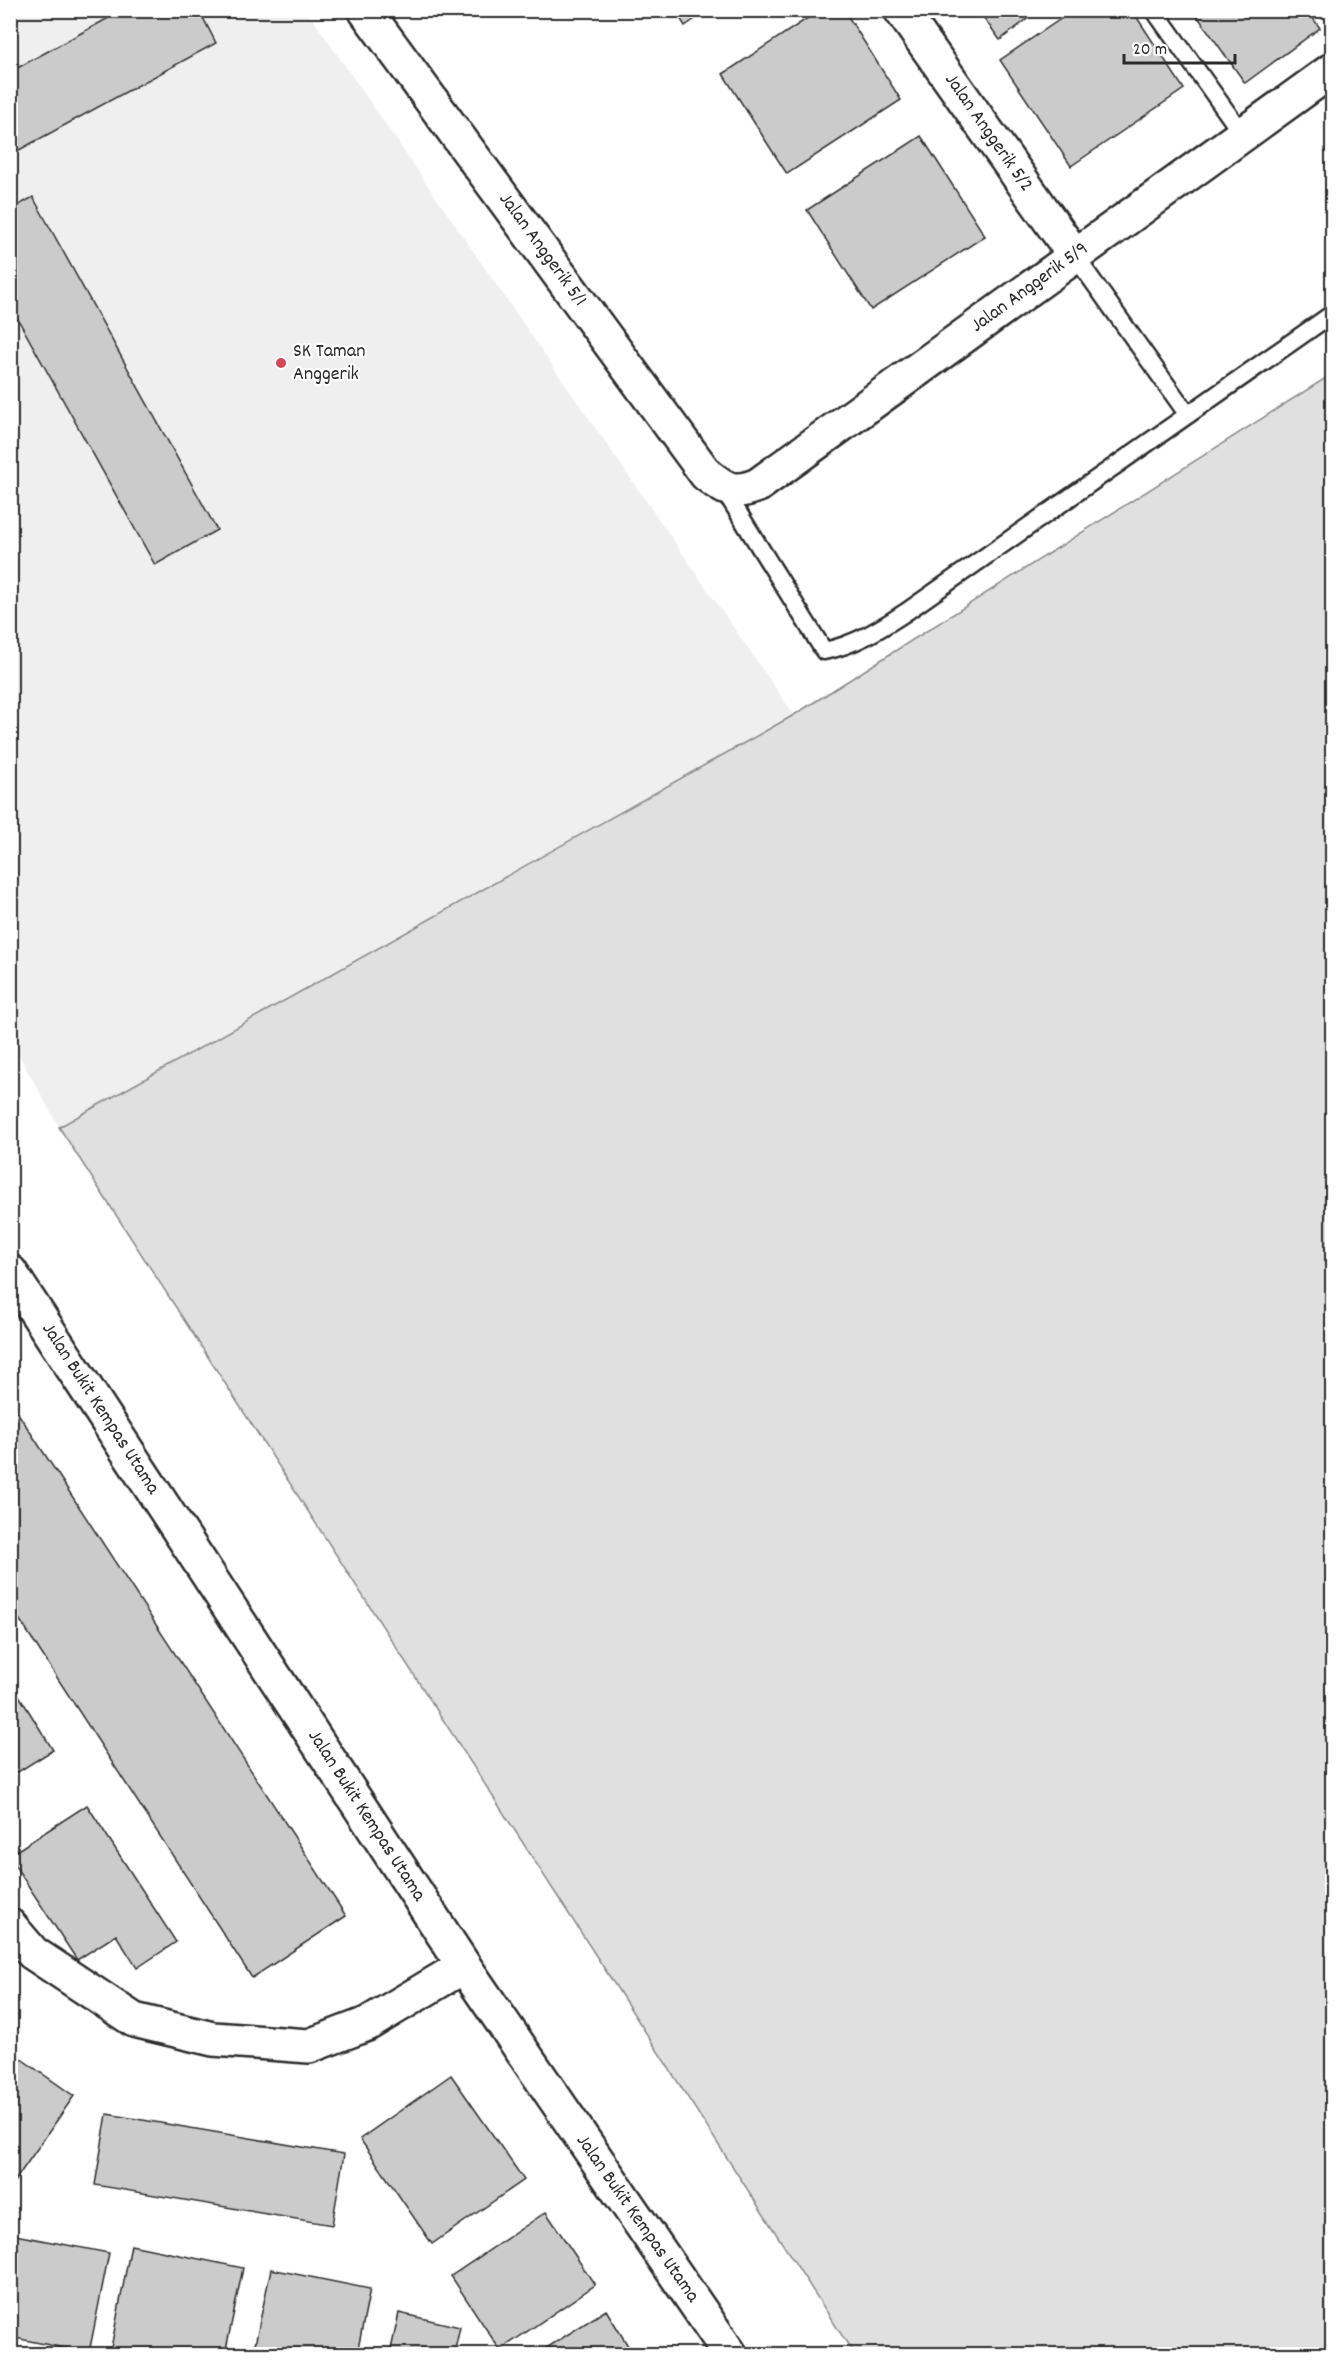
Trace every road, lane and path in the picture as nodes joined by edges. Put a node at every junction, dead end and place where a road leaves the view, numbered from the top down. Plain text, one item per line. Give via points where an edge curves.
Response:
1 (365, 10) edge
2 (901, 10) edge
3 (1154, 10) edge
4 (1332, 70) edge
5 (1243, 135) junction
6 (1075, 255) junction
7 (1332, 314) edge
8 (1188, 415) junction
9 (722, 487) junction
10 (10, 1272) edge
11 (10, 1926) edge
12 (464, 1966) junction
13 (730, 2355) edge

1 - 9 street, Jalan Anggerik 5/1 via 706,474
2 - 6 street, Jalan Anggerik 5/2
3 - 5 lane
4 - 5 street, Jalan Anggerik 5/9
5 - 6 street, Jalan Anggerik 5/9
6 - 8 lane
6 - 9 street, Jalan Anggerik 5/9 via 758,485 742,492
7 - 8 lane
8 - 9 lane via 875,632 844,647 824,651
10 - 12 street, Jalan Bukit Kempas Utama
11 - 12 street via 33,1953 134,2020 213,2039 309,2046 367,2024
12 - 13 street, Jalan Bukit Kempas Utama

